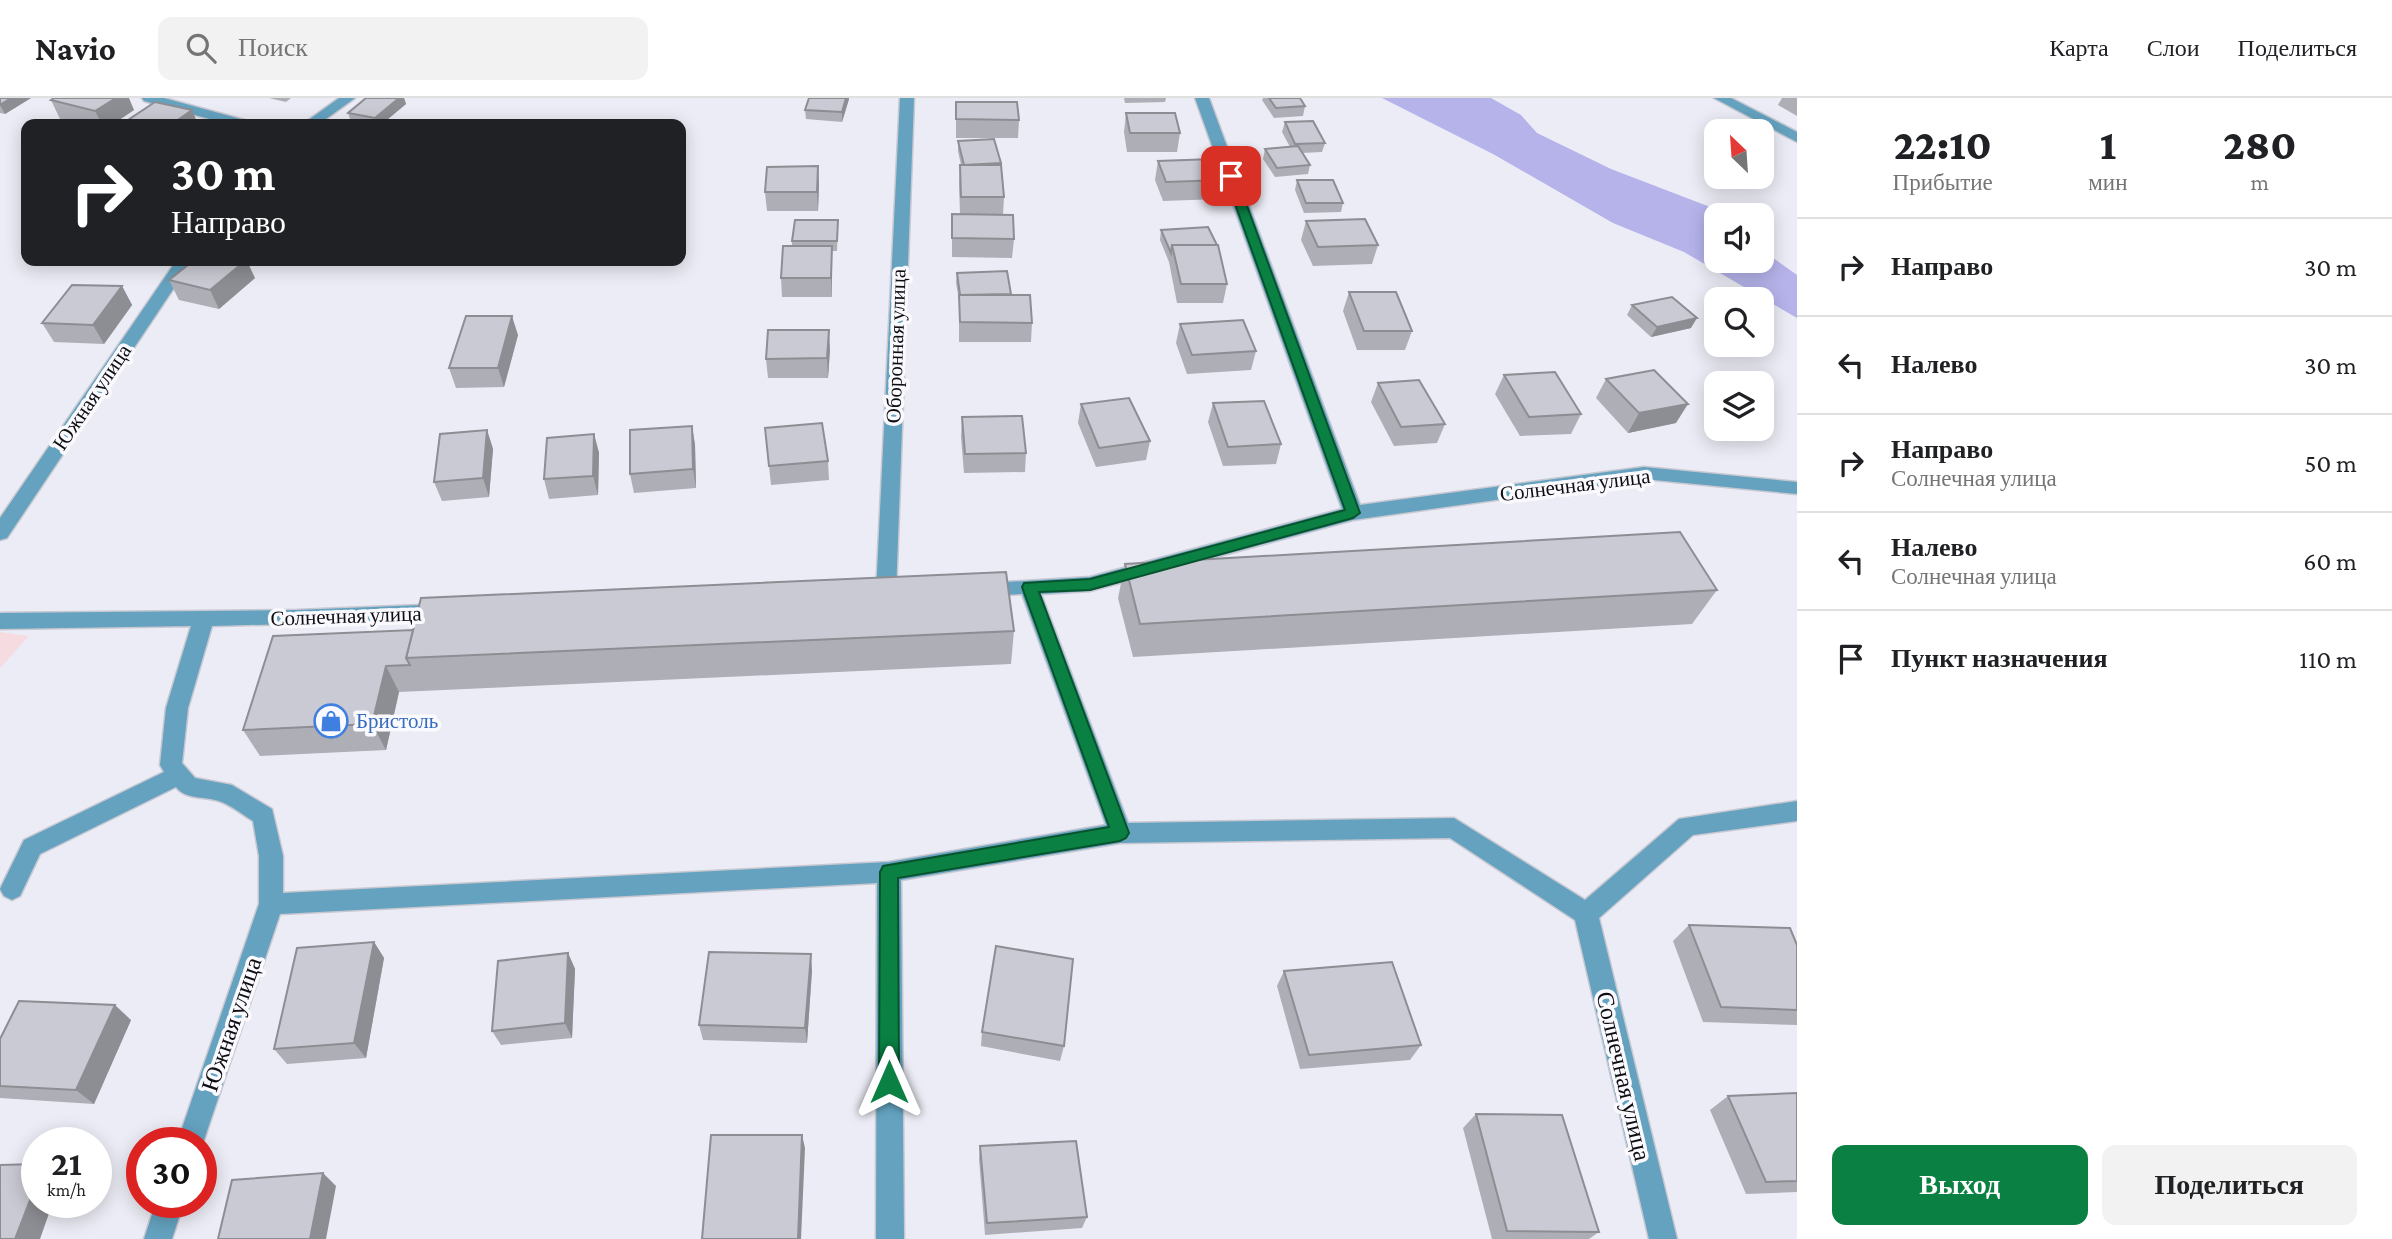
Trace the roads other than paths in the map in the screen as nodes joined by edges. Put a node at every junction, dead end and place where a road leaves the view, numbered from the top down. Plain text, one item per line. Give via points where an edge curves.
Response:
1 (149, 98) edge
2 (348, 98) edge
3 (907, 98) edge
4 (1202, 98) edge
5 (1721, 98) edge
6 (225, 119) edge
7 (317, 119) edge
8 (1797, 138) edge
9 (181, 266) edge
10 (1797, 488) edge
11 (1353, 513) junction
12 (0, 533) edge
13 (1201, 575) edge
14 (1090, 584) junction
15 (1029, 587) junction
16 (964, 590) edge
17 (912, 593) edge
18 (461, 612) edge
19 (204, 618) junction
20 (0, 621) edge
21 (179, 775) junction
22 (1797, 811) edge
23 (1120, 833) junction
24 (889, 872) junction
25 (12, 889) dead end
26 (271, 904) junction
27 (1586, 914) junction
28 (196, 1127) edge
29 (165, 1218) edge
30 (158, 1239) edge
31 (890, 1239) edge
32 (1663, 1239) edge

1 - 6 street
2 - 7 street
3 - 17 street, Оборонная улица via 879,594
4 - 11 street
5 - 8 street
9 - 12 street, Южная улица
10 - 11 street, Солнечная улица via 1644,473
11 - 14 street, Солнечная улица
13 - 14 street
14 - 15 street, Солнечная улица
15 - 16 street, Солнечная улица
15 - 23 street
18 - 19 street, Солнечная улица
19 - 20 street, Солнечная улица
19 - 21 street via 177,708 171,765
21 - 25 street via 32,847
21 - 26 street, Южная улица via 188,786 224,792 264,816 271,856
22 - 27 street via 1687,826
23 - 24 street
23 - 27 street via 1454,828
24 - 26 street
24 - 31 street
26 - 28 street, Южная улица
27 - 32 street, Солнечная улица
29 - 30 street

